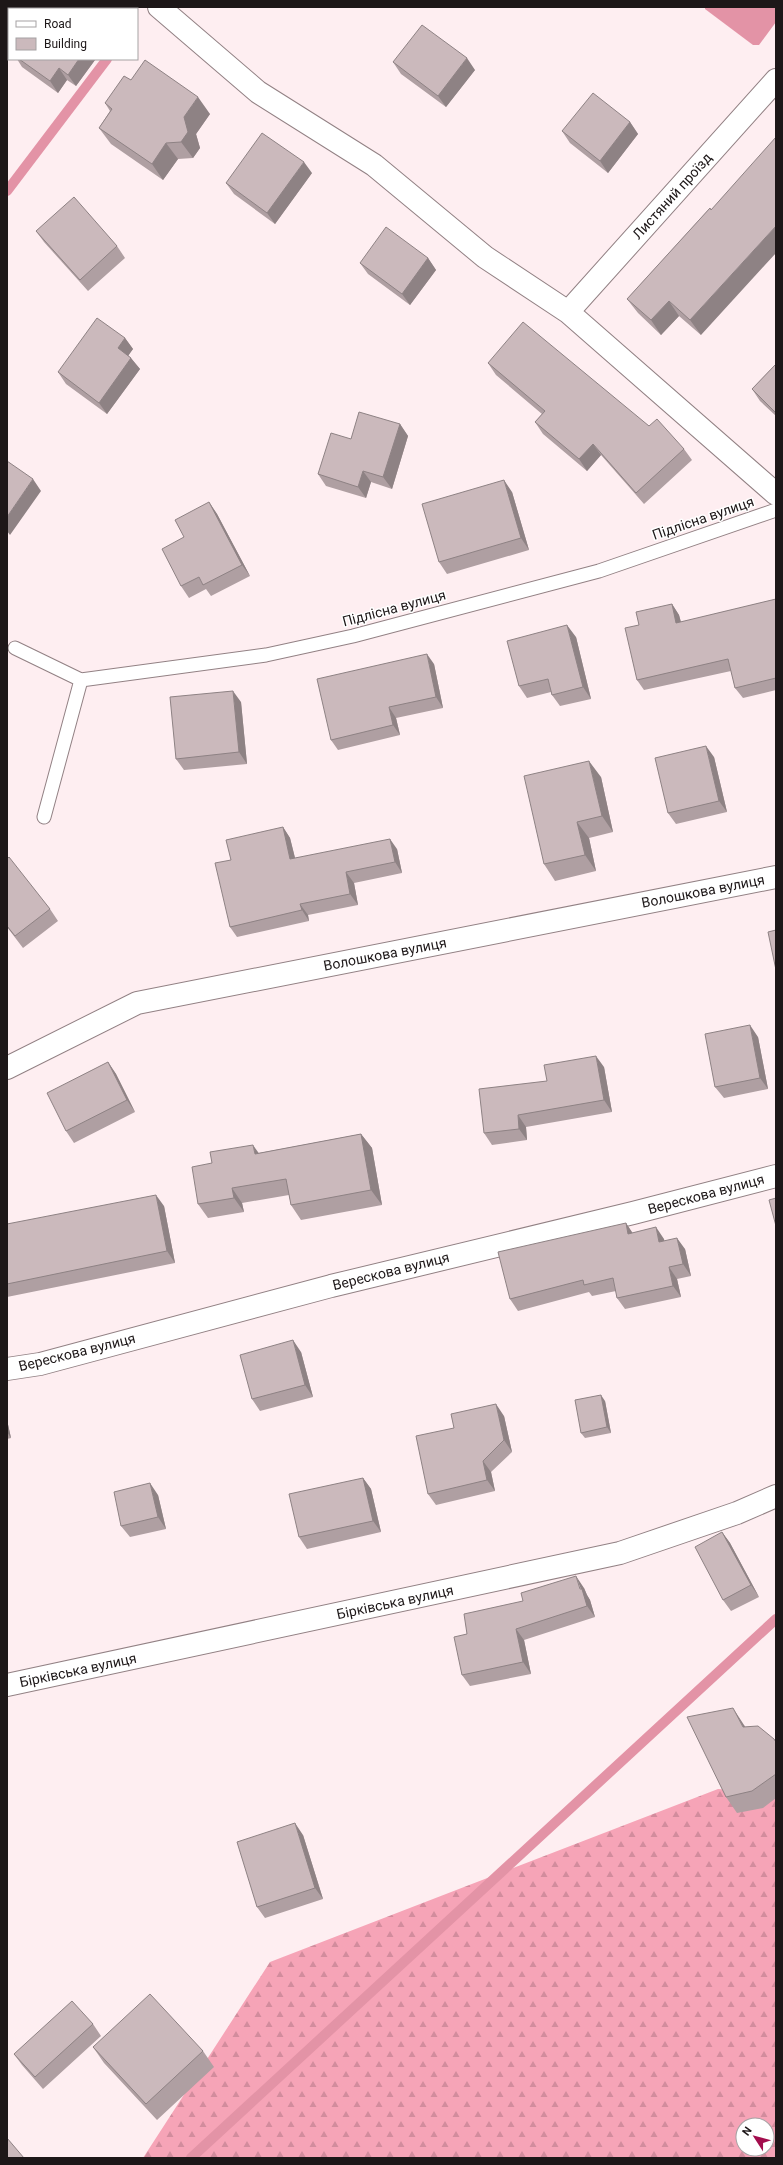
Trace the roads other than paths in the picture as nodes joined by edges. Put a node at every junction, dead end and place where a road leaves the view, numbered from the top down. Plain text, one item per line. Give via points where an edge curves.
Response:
1 (159, 7) edge
2 (776, 80) edge
3 (568, 312) junction
4 (776, 494) edge
5 (776, 510) edge
6 (15, 648) dead end
7 (81, 680) junction
8 (44, 817) dead end
9 (776, 877) edge
10 (7, 1068) edge
11 (776, 1176) edge
12 (7, 1369) edge
13 (776, 1496) edge
14 (7, 1685) edge

1 - 3 street via 258,92 374,165 485,257
2 - 3 street, Листяний проїзд
3 - 4 street
5 - 7 lane, Підлісна вулиця via 599,571 353,636 266,655
6 - 7 lane
7 - 8 lane
9 - 10 street, Волошкова вулиця via 137,1003
11 - 12 street, Верескова вулиця via 331,1286 40,1364
13 - 14 street, Бірківська вулиця via 620,1554

